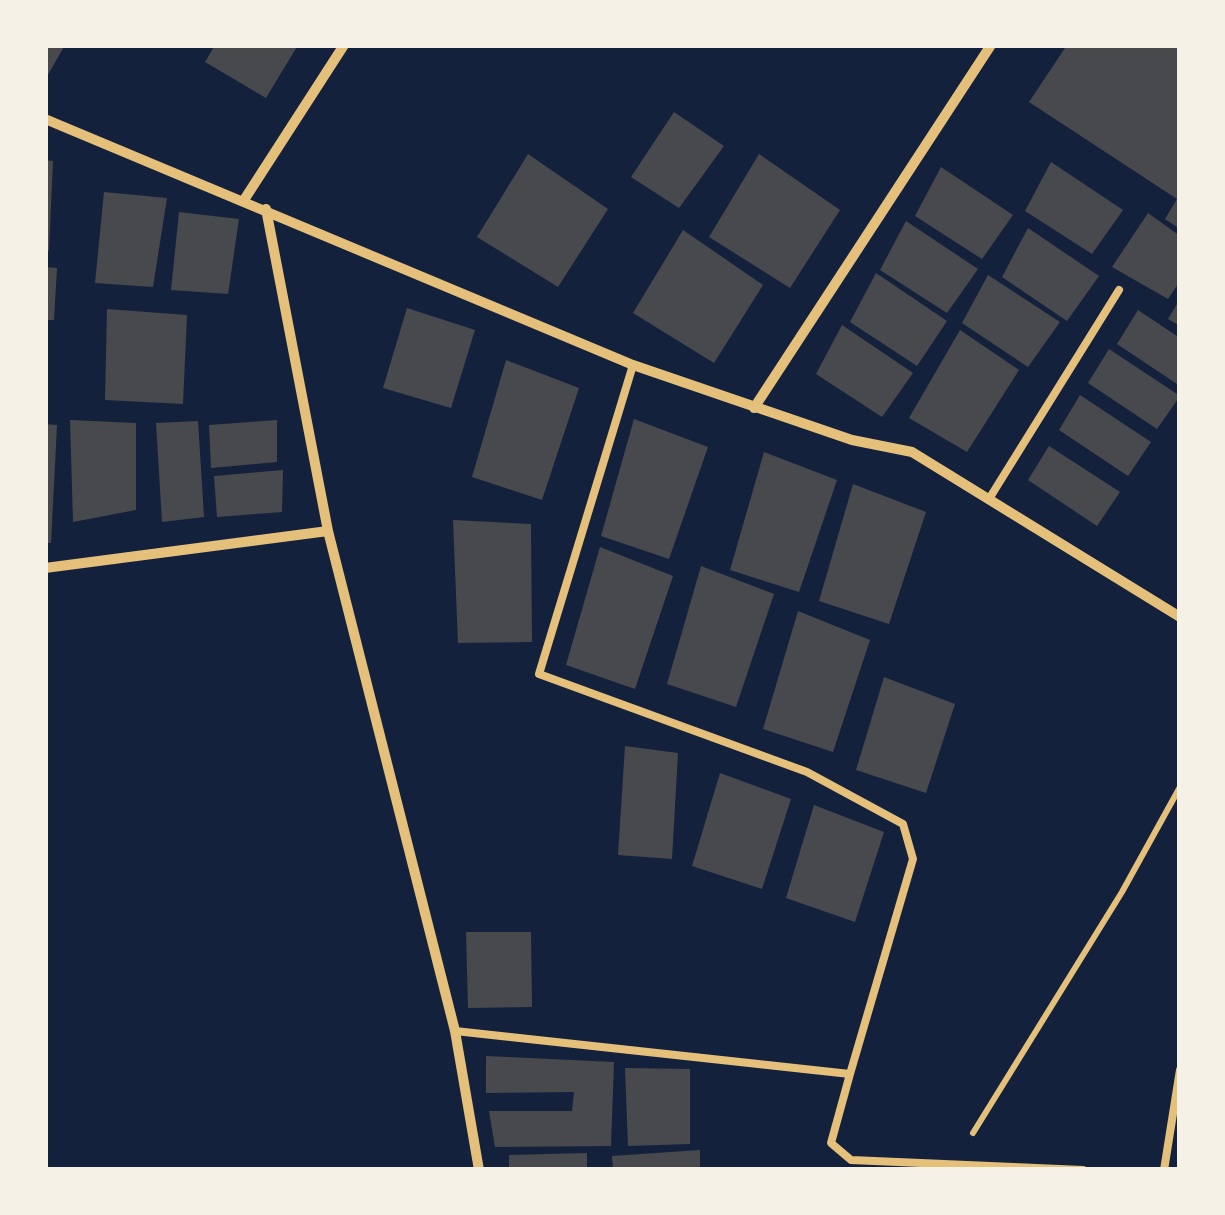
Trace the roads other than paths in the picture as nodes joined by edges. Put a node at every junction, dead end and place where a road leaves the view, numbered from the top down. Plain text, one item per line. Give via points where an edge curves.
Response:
1 (344, 45) edge
2 (991, 45) edge
3 (45, 119) edge
4 (244, 200) junction
5 (266, 209) junction
6 (1120, 290) dead end
7 (633, 365) junction
8 (754, 408) junction
9 (988, 499) junction
10 (328, 531) junction
11 (45, 568) edge
12 (1180, 617) edge
13 (455, 1031) junction
14 (1180, 1070) edge
15 (850, 1074) junction
16 (851, 1165) edge
17 (479, 1170) edge
18 (1083, 1170) edge
19 (1164, 1170) edge

1 - 4 street
2 - 8 street
3 - 4 street
4 - 5 street
5 - 7 street
5 - 10 street
6 - 9 lane
7 - 8 street
7 - 15 lane via 539,674 807,772 903,824 914,860
8 - 9 street via 912,452
9 - 12 street
10 - 11 street
10 - 13 street
13 - 15 lane
13 - 17 street
14 - 19 lane
15 - 16 lane via 831,1143
16 - 18 lane

